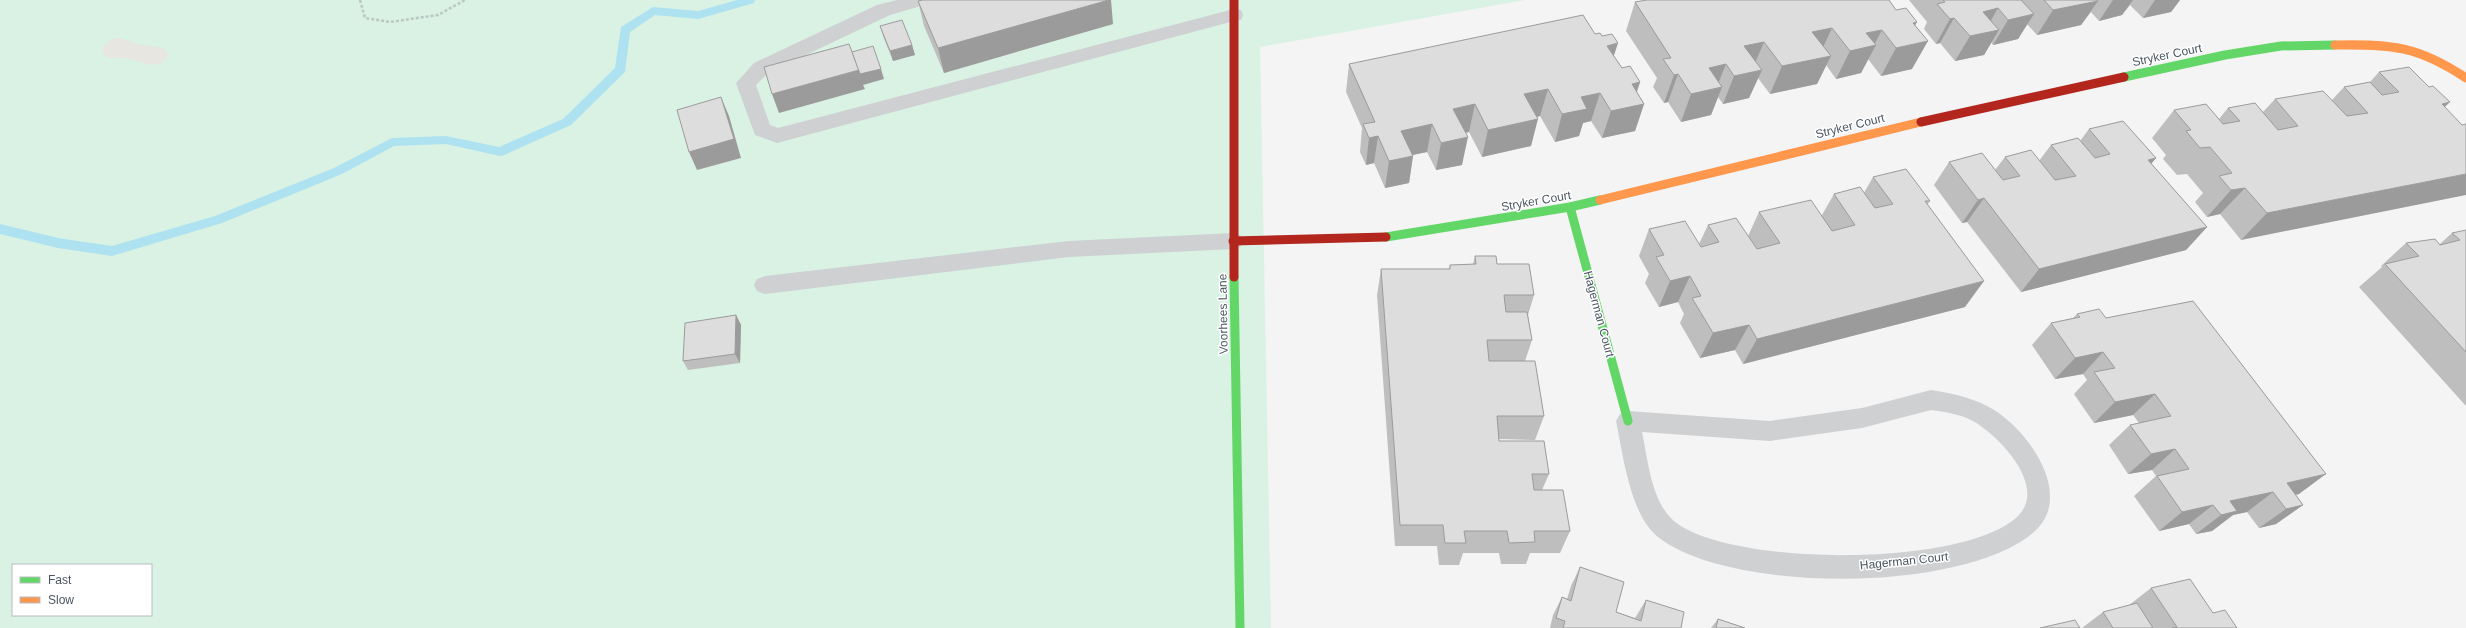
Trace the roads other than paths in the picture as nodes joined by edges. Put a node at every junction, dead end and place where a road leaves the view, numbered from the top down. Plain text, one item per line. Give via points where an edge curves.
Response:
1 (921, 0) edge
2 (1234, 7) edge
3 (2466, 78) edge
4 (1570, 208) junction
5 (1234, 242) junction
6 (765, 285) dead end
7 (1628, 421) junction
8 (1240, 628) edge

1 - 2 street via 884,10 761,68 746,83 762,130 777,136
2 - 5 street, Voorhees Lane
3 - 4 street, Stryker Court via 2433,57 2408,49 2373,44 2281,46 2226,55 1949,114
4 - 5 street, Stryker Court via 1392,237
4 - 7 street, Hagerman Court
5 - 6 street via 1069,249
5 - 8 street, Voorhees Lane
7 - 7 street, Hagerman Court via 1642,484 1651,508 1665,528 1683,540 1703,548 1743,558 1787,565 1840,566 1937,560 1978,550 2008,537 2028,523 2038,504 2038,481 2023,453 2006,430 1981,414 1956,404 1931,400 1862,418 1770,431

